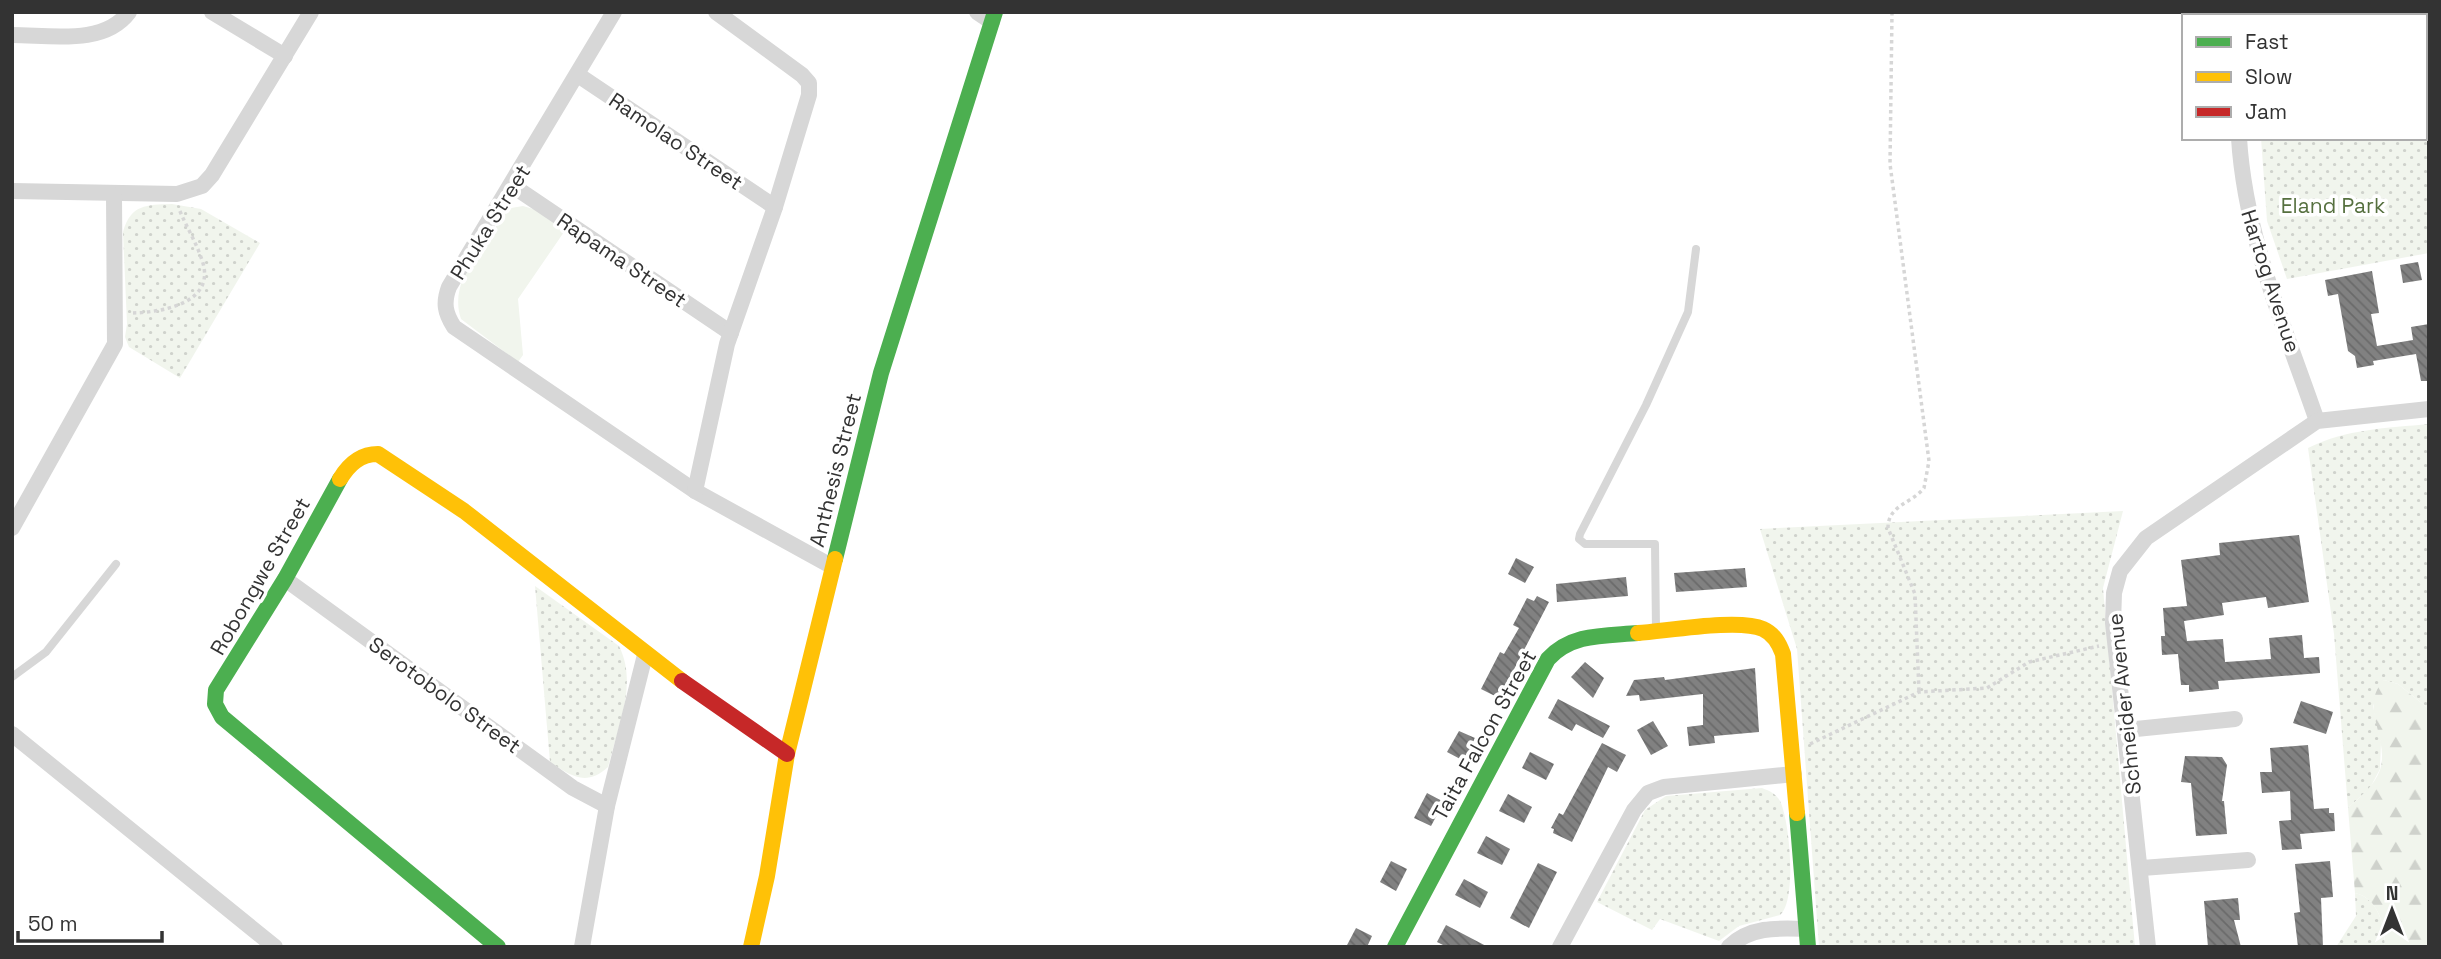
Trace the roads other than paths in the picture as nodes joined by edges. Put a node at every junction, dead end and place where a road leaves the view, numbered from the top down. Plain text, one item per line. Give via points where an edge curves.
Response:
1 (129, 12) edge
2 (212, 12) edge
3 (311, 12) edge
4 (614, 12) edge
5 (716, 12) edge
6 (977, 12) edge
7 (994, 17) edge
8 (12, 35) edge
9 (285, 56) junction
10 (578, 75) junction
11 (2239, 140) edge
12 (513, 186) junction
13 (12, 191) edge
14 (114, 195) junction
15 (775, 207) junction
16 (1696, 249) dead end
17 (731, 333) junction
18 (2429, 409) edge
19 (2317, 421) junction
20 (695, 491) junction
21 (12, 528) edge
22 (116, 564) dead end
23 (833, 567) junction
24 (285, 579) junction
25 (1656, 631) junction
26 (645, 655) junction
27 (12, 677) edge
28 (2235, 719) dead end
29 (2126, 730) junction
30 (12, 734) edge
31 (787, 754) junction
32 (1794, 774) junction
33 (607, 806) junction
34 (2248, 860) dead end
35 (2142, 868) junction
36 (1806, 929) junction
37 (275, 947) edge
38 (498, 947) edge
39 (582, 947) edge
40 (751, 947) edge
41 (1395, 947) edge
42 (1560, 947) edge
43 (1729, 947) edge
44 (1808, 947) edge
45 (2148, 947) edge

1 - 8 street via 111,30 92,34
2 - 9 street
3 - 9 street
4 - 10 street, Phuka Street
5 - 15 street via 809,83
6 - 7 street
7 - 23 street, Anthesis Street via 891,336
9 - 14 street via 202,186 172,194
10 - 12 street, Phuka Street
10 - 15 street, Ramolao Street
11 - 19 street, Hartog Avenue via 2242,182 2255,244
12 - 17 street, Rapama Street
12 - 20 street, Phuka Street via 449,287 444,300 454,327
13 - 14 street
14 - 21 street via 115,344
15 - 17 street
16 - 25 lane via 1688,312 1579,539 1585,544 1655,544
17 - 20 street
18 - 19 street, Schneider Avenue
19 - 29 street, Schneider Avenue via 2146,538 2120,571 2113,593
20 - 23 street, Phuka Street
22 - 27 lane via 46,652
23 - 31 street, Anthesis Street
24 - 26 street, Robongwe Street via 347,467 366,454 378,454 464,511
24 - 33 street, Serotobolo Street via 573,788
24 - 38 street, Robongwe Street via 216,690 215,704 222,717
25 - 32 street, Taita Falcon Street via 1752,625 1775,636 1783,654
25 - 41 street, Taita Falcon Street via 1577,639 1551,655
26 - 31 street, Robongwe Street
26 - 33 street
28 - 29 street
29 - 35 street, Schneider Avenue
30 - 37 street
31 - 40 street, Anthesis Street
32 - 36 street, Taita Falcon Street
32 - 42 street via 1676,784 1648,793 1634,810
33 - 39 street
34 - 35 street
35 - 45 street, Schneider Avenue
36 - 43 street via 1757,931
36 - 44 street, Taita Falcon Street

